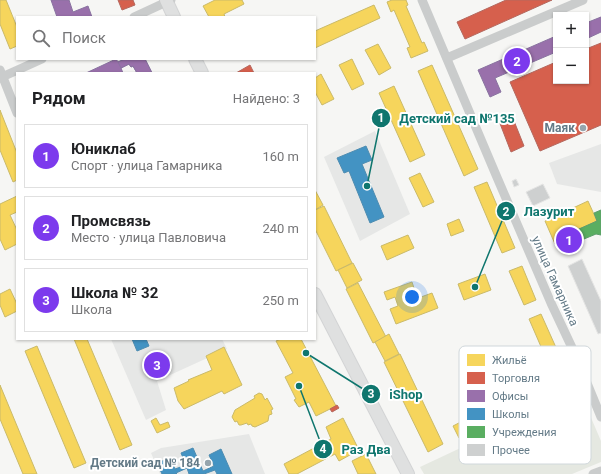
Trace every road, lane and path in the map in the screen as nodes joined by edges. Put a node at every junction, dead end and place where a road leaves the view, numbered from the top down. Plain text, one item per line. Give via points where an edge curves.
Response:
1 (422, 0) edge
2 (583, 0) edge
3 (168, 1) edge
4 (136, 16) edge
5 (174, 16) edge
6 (447, 58) junction
7 (39, 60) edge
8 (196, 60) edge
9 (202, 72) edge
10 (1, 75) edge
11 (16, 111) edge
12 (316, 296) edge
13 (571, 346) edge
14 (591, 393) edge
15 (601, 417) edge
16 (601, 471) edge
17 (408, 474) edge
18 (593, 474) edge

1 - 6 street, улица Гамарника
2 - 6 street
3 - 4 street
3 - 5 main road
6 - 13 street, улица Гамарника
7 - 10 street
8 - 9 main road
10 - 11 street
12 - 17 main road
14 - 15 street, улица Гамарника
16 - 18 street

